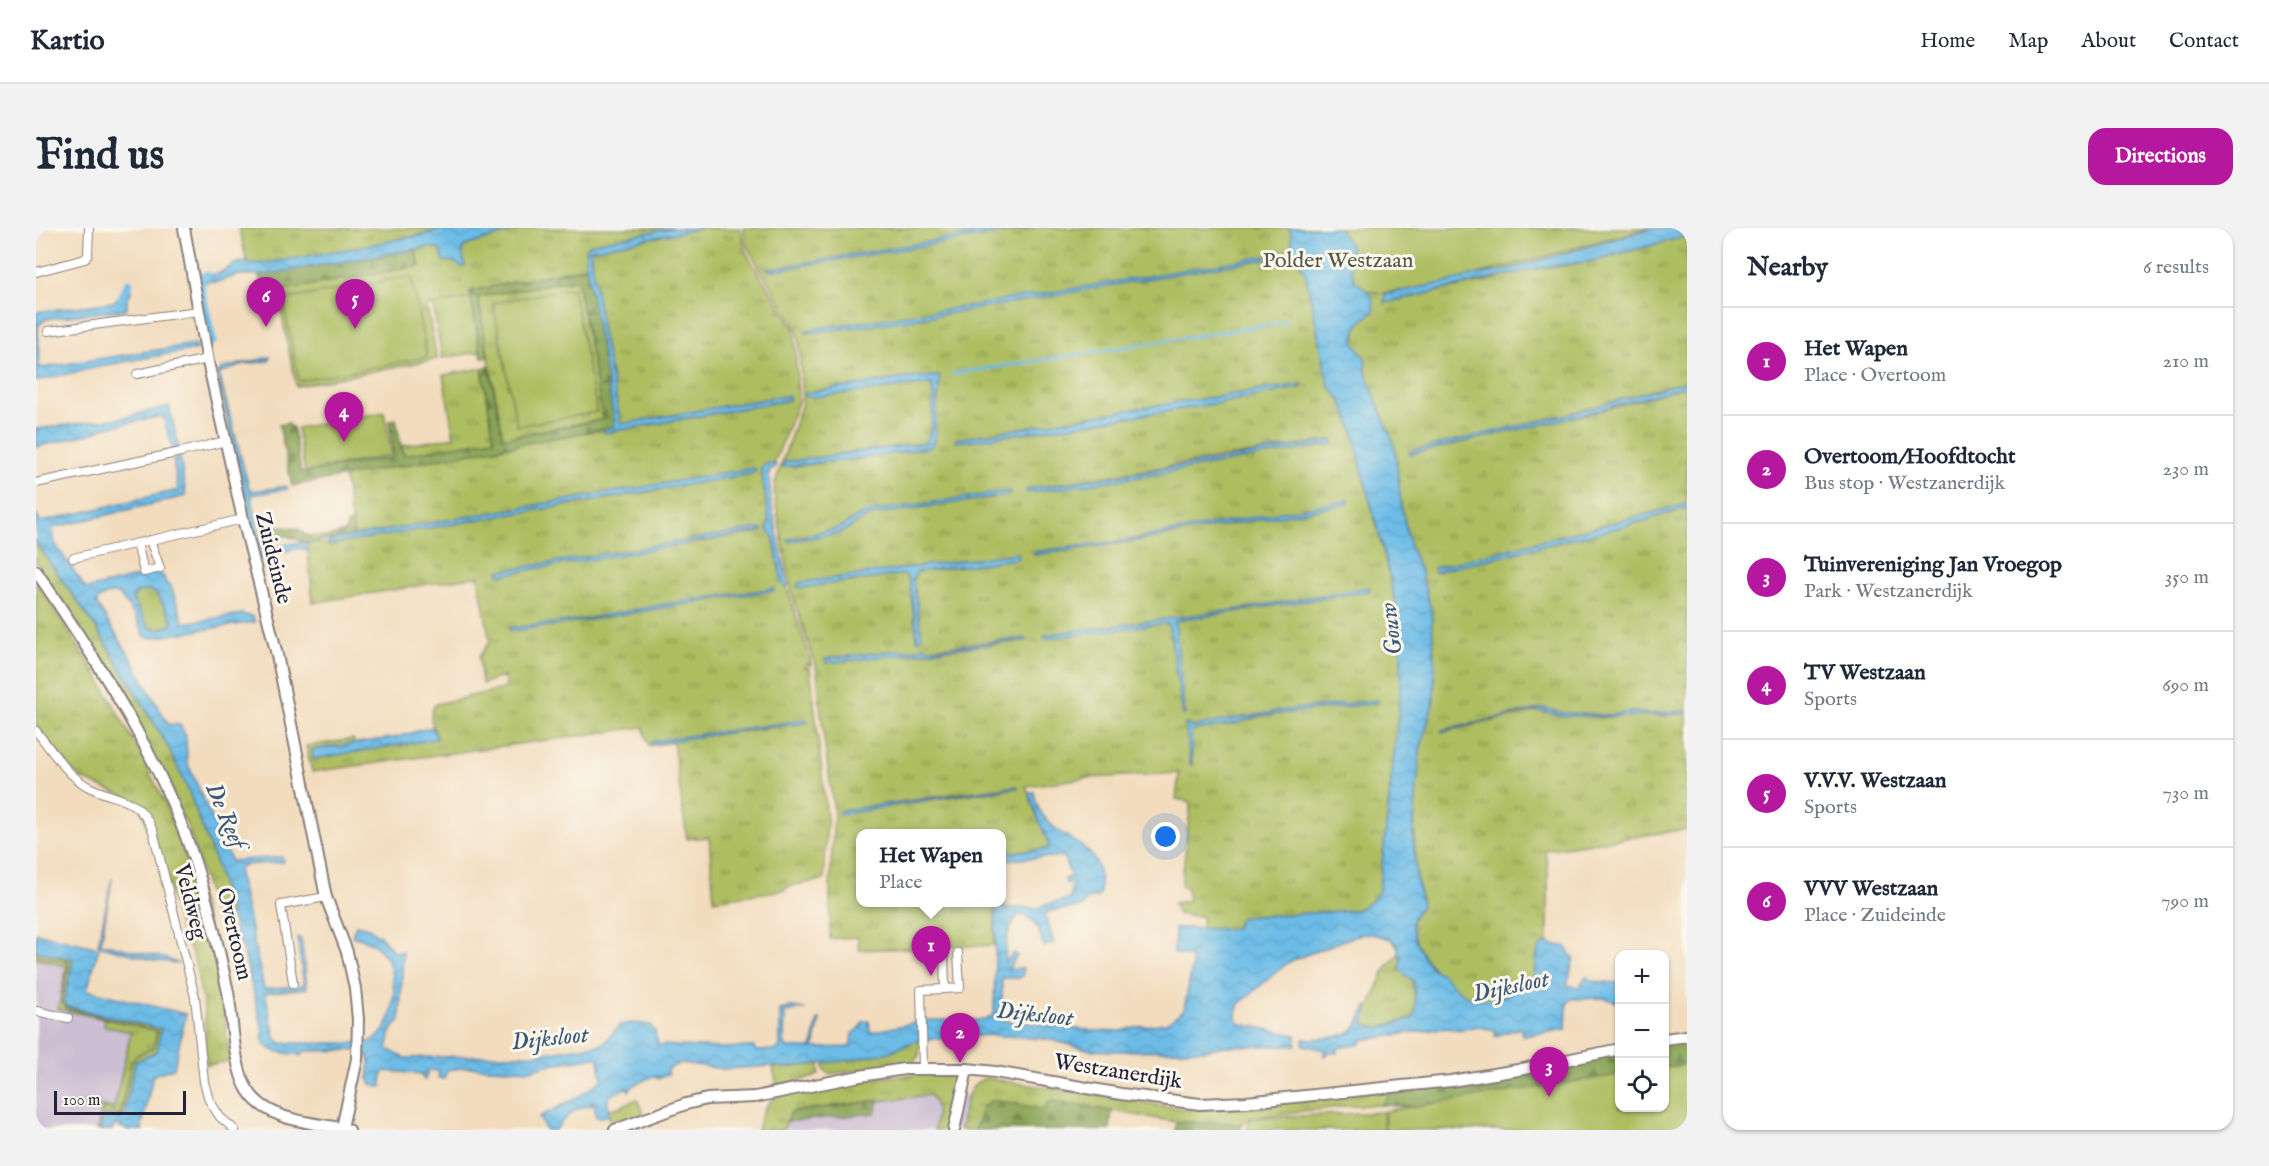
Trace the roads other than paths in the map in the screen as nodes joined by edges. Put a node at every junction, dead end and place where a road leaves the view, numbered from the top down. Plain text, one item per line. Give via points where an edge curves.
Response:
1 (89, 228) edge
2 (184, 228) edge
3 (36, 272) edge
4 (199, 311) junction
5 (48, 331) dead end
6 (208, 359) junction
7 (137, 374) dead end
8 (226, 441) junction
9 (36, 483) edge
10 (243, 519) junction
11 (150, 540) junction
12 (137, 543) junction
13 (73, 558) dead end
14 (36, 571) edge
15 (36, 731) edge
16 (326, 897) junction
17 (958, 953) dead end
18 (944, 954) dead end
19 (293, 983) dead end
20 (945, 989) junction
21 (36, 1011) edge
22 (68, 1018) dead end
23 (1687, 1035) edge
24 (1669, 1039) edge
25 (1615, 1050) edge
26 (923, 1068) junction
27 (967, 1069) junction
28 (346, 1129) edge
29 (235, 1130) edge
30 (615, 1130) edge
31 (954, 1130) edge

1 - 3 street via 85,259
2 - 4 street, Zuideinde
4 - 5 street
4 - 6 street, Zuideinde
6 - 7 street
6 - 8 street, Zuideinde
8 - 9 street
8 - 10 street, Zuideinde
10 - 11 street
10 - 16 street, Zuideinde via 277,655
11 - 12 street
11 - 12 street via 160,568 144,572
12 - 13 street
14 - 28 street, Overtoom via 111,686 185,832 215,937 247,1088 260,1103 283,1117
15 - 29 street, Veldweg via 73,775 87,786 132,802 149,820 195,997 204,1082 209,1100
16 - 19 street via 281,905
16 - 28 street, Zuideinde via 347,951 358,1019 357,1059
17 - 20 street via 960,988
18 - 20 street
20 - 26 street via 921,990
21 - 22 street
23 - 24 street
25 - 27 street, Westzanerdijk via 1451,1081 1200,1104
26 - 27 street, Westzanerdijk
26 - 30 street, Westzanerdijk via 755,1097 686,1104
27 - 31 street

